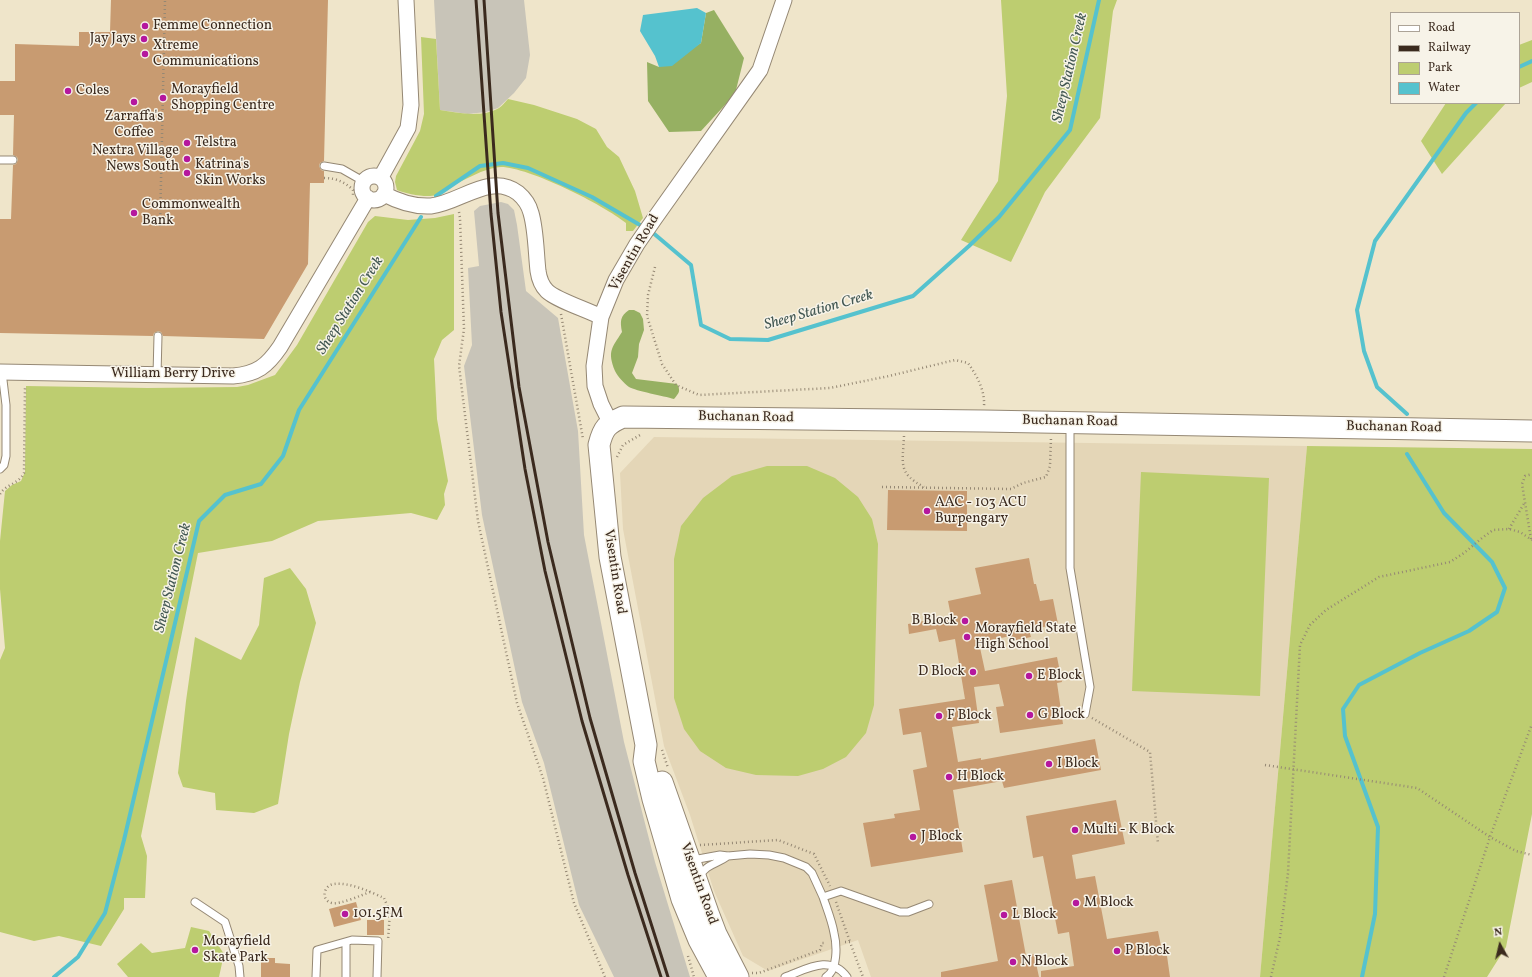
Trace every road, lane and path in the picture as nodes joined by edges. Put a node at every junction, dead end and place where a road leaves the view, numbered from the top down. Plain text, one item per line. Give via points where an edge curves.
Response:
1 (164, 0) edge
2 (406, 0) edge
3 (784, 0) edge
4 (0, 160) edge
5 (13, 160) dead end
6 (324, 166) dead end
7 (381, 177) junction
8 (324, 178) dead end
9 (363, 181) junction
10 (384, 194) junction
11 (368, 198) junction
12 (353, 202) dead end
13 (458, 210) dead end
14 (160, 226) dead end
15 (655, 267) dead end
16 (557, 311) dead end
17 (601, 317) junction
18 (158, 336) dead end
19 (0, 373) edge
20 (157, 375) junction
21 (25, 383) dead end
22 (984, 421) junction
23 (610, 422) junction
24 (1070, 430) junction
25 (1532, 431) edge
26 (646, 434) dead end
27 (911, 436) dead end
28 (1043, 438) dead end
29 (1051, 438) junction
30 (583, 447) dead end
31 (615, 463) dead end
32 (0, 469) edge
33 (1532, 474) edge
34 (882, 487) dead end
35 (924, 487) junction
36 (0, 494) edge
37 (1525, 502) junction
38 (1509, 530) junction
39 (1532, 540) edge
40 (1085, 714) joint
41 (1532, 724) edge
42 (653, 745) junction
43 (1265, 765) dead end
44 (1293, 769) junction
45 (670, 774) dead end
46 (1490, 837) junction
47 (1158, 844) dead end
48 (1532, 855) edge
49 (728, 856) junction
50 (693, 858) junction
51 (696, 881) junction
52 (370, 892) junction
53 (834, 894) junction
54 (823, 897) junction
55 (195, 902) dead end
56 (930, 904) dead end
57 (378, 941) junction
58 (346, 942) junction
59 (850, 942) junction
60 (835, 943) junction
61 (686, 949) dead end
62 (834, 965) junction
63 (743, 975) edge
64 (240, 977) edge
65 (316, 977) edge
66 (346, 977) edge
67 (377, 977) edge
68 (605, 977) edge
69 (694, 977) edge
70 (719, 977) edge
71 (785, 977) edge
72 (826, 977) edge
73 (847, 977) edge
74 (863, 977) edge
75 (1271, 977) edge
76 (1444, 977) edge

1 - 14 path
2 - 7 street via 411,105 408,128
3 - 17 street, Visentin Road via 760,70 637,244 616,280
4 - 5 lane
6 - 9 lane via 342,169
7 - 9 street via 373,175
7 - 10 street via 386,183
8 - 12 path via 336,179 348,185 353,190
9 - 11 street via 361,189
10 - 11 street via 378,199
10 - 17 street via 404,203 430,206 489,186 512,190 524,199 531,213 538,271 544,288 557,297
11 - 20 street, William Berry Drive via 280,347 267,363 256,371 242,375
13 - 68 path via 464,329 459,366 478,521 518,703 543,778 574,903
15 - 22 path via 648,295 647,316 662,364 676,385 699,395 830,388 955,360 968,362 979,379 984,401
16 - 30 path via 562,315
17 - 23 street, Visentin Road via 594,366 595,386
18 - 20 lane
19 - 20 street, William Berry Drive
19 - 32 lane via 6,405 6,456
21 - 36 path via 24,473 22,478
22 - 23 main road, Buchanan Road via 623,417
22 - 24 main road, Buchanan Road
23 - 42 main road, Visentin Road via 602,432 599,445 610,557
24 - 25 main road, Buchanan Road
24 - 29 path
24 - 40 lane via 1070,568 1090,687
26 - 31 path via 639,435 623,445
27 - 35 path via 904,436 904,470 914,482
28 - 29 path
29 - 35 path via 1050,470 1042,479 1023,483 1011,489
33 - 37 path via 1525,476 1522,484
34 - 35 path
37 - 38 path
37 - 39 path
38 - 39 path via 1520,532
38 - 44 path via 1494,530 1450,562 1379,576 1326,610 1310,625 1300,644
40 - 47 path via 1150,752
41 - 46 path
42 - 45 path
42 - 50 main road, Visentin Road via 654,759
42 - 70 main road, Visentin Road via 644,761 675,877 690,920
43 - 44 path
44 - 46 path via 1417,788
44 - 75 path via 1288,873 1280,937
46 - 48 path via 1516,851
46 - 76 path
49 - 50 lane
49 - 51 lane via 706,867
49 - 54 lane via 769,855 798,863 812,873
50 - 51 main road, Visentin Road
50 - 53 path via 694,845 778,840 814,854
51 - 63 main road, Visentin Road via 716,934
52 - 52 path via 333,884 326,887 325,895 329,902 336,903
52 - 57 path via 384,898 390,912 388,939
53 - 54 lane
53 - 56 lane via 841,891 900,912 908,912
53 - 59 path
54 - 60 lane
55 - 64 lane via 225,922
57 - 58 lane
57 - 67 lane
58 - 65 lane via 317,950
58 - 66 lane
59 - 60 path
59 - 74 path
60 - 62 lane
60 - 63 path via 822,943 820,950 759,973
61 - 69 path
62 - 71 lane via 812,967
62 - 72 lane
62 - 73 lane

